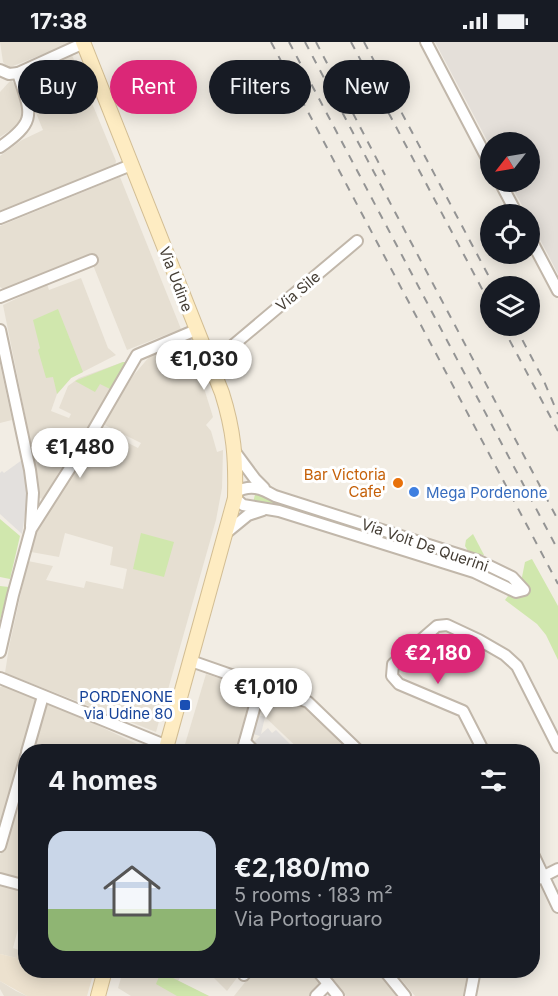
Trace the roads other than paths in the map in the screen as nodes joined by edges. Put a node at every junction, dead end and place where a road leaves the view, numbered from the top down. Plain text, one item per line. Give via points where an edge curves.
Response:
1 (426, 42) edge
2 (84, 43) edge
3 (47, 60) edge
4 (0, 70) edge
5 (18, 73) edge
6 (28, 114) edge
7 (480, 145) edge
8 (0, 147) edge
9 (131, 165) junction
10 (0, 218) edge
11 (357, 241) dead end
12 (540, 256) edge
13 (92, 260) dead end
14 (558, 291) edge
15 (0, 297) edge
16 (0, 330) edge
17 (196, 330) junction
18 (208, 359) junction
19 (235, 452) junction
20 (269, 493) junction
21 (235, 495) junction
22 (270, 509) junction
23 (31, 529) junction
24 (226, 533) junction
25 (438, 554) junction
26 (0, 652) edge
27 (191, 661) junction
28 (0, 678) edge
29 (259, 686) junction
30 (43, 696) junction
31 (29, 744) edge
32 (154, 744) edge
33 (167, 744) edge
34 (244, 744) edge
35 (352, 744) edge
36 (480, 744) edge
37 (558, 747) edge
38 (18, 784) edge
39 (0, 846) edge
40 (558, 869) edge
41 (540, 878) edge
42 (0, 879) edge
43 (540, 882) edge
44 (18, 884) edge
45 (558, 907) edge
46 (103, 978) edge
47 (323, 978) edge
48 (390, 978) edge
49 (474, 978) edge
50 (328, 984) junction
51 (98, 996) edge
52 (316, 996) edge
53 (338, 996) edge
54 (405, 996) edge
55 (470, 996) edge

1 - 7 street
2 - 3 street
2 - 9 main road, Via Udine
4 - 5 street
6 - 8 street via 27,123 17,135
9 - 10 street
9 - 17 main road, Via Udine
11 - 18 street, Via Sile via 225,352
12 - 14 street
13 - 15 street
16 - 23 street via 30,470
17 - 18 main road, Via Udine
17 - 23 street via 137,355
18 - 19 main road, Via Udine via 230,420
19 - 20 street, Via Volt De Querini
19 - 21 main road, Via Udine
20 - 21 street, Via Volt De Querini via 250,487
20 - 25 street, Via Volt De Querini
21 - 22 street, Via Volt De Querini via 243,506
21 - 24 main road, Via Udine
22 - 24 street via 248,515
22 - 25 street, Via Volt De Querini
23 - 26 street
24 - 27 main road, Via Udine
25 - 25 street, Via Volt De Querini via 516,592 524,590 512,577 479,561
27 - 29 street
27 - 33 main road, Via Udine
28 - 30 street
29 - 34 street
29 - 35 street via 308,702
30 - 31 street
30 - 32 street
36 - 37 street via 463,711 399,684 392,676 393,664 437,626 447,625 479,640 517,666
38 - 39 street
40 - 41 street
42 - 44 street
43 - 45 street
46 - 51 main road
47 - 50 street
48 - 54 street
49 - 55 street
50 - 52 street
50 - 53 street

